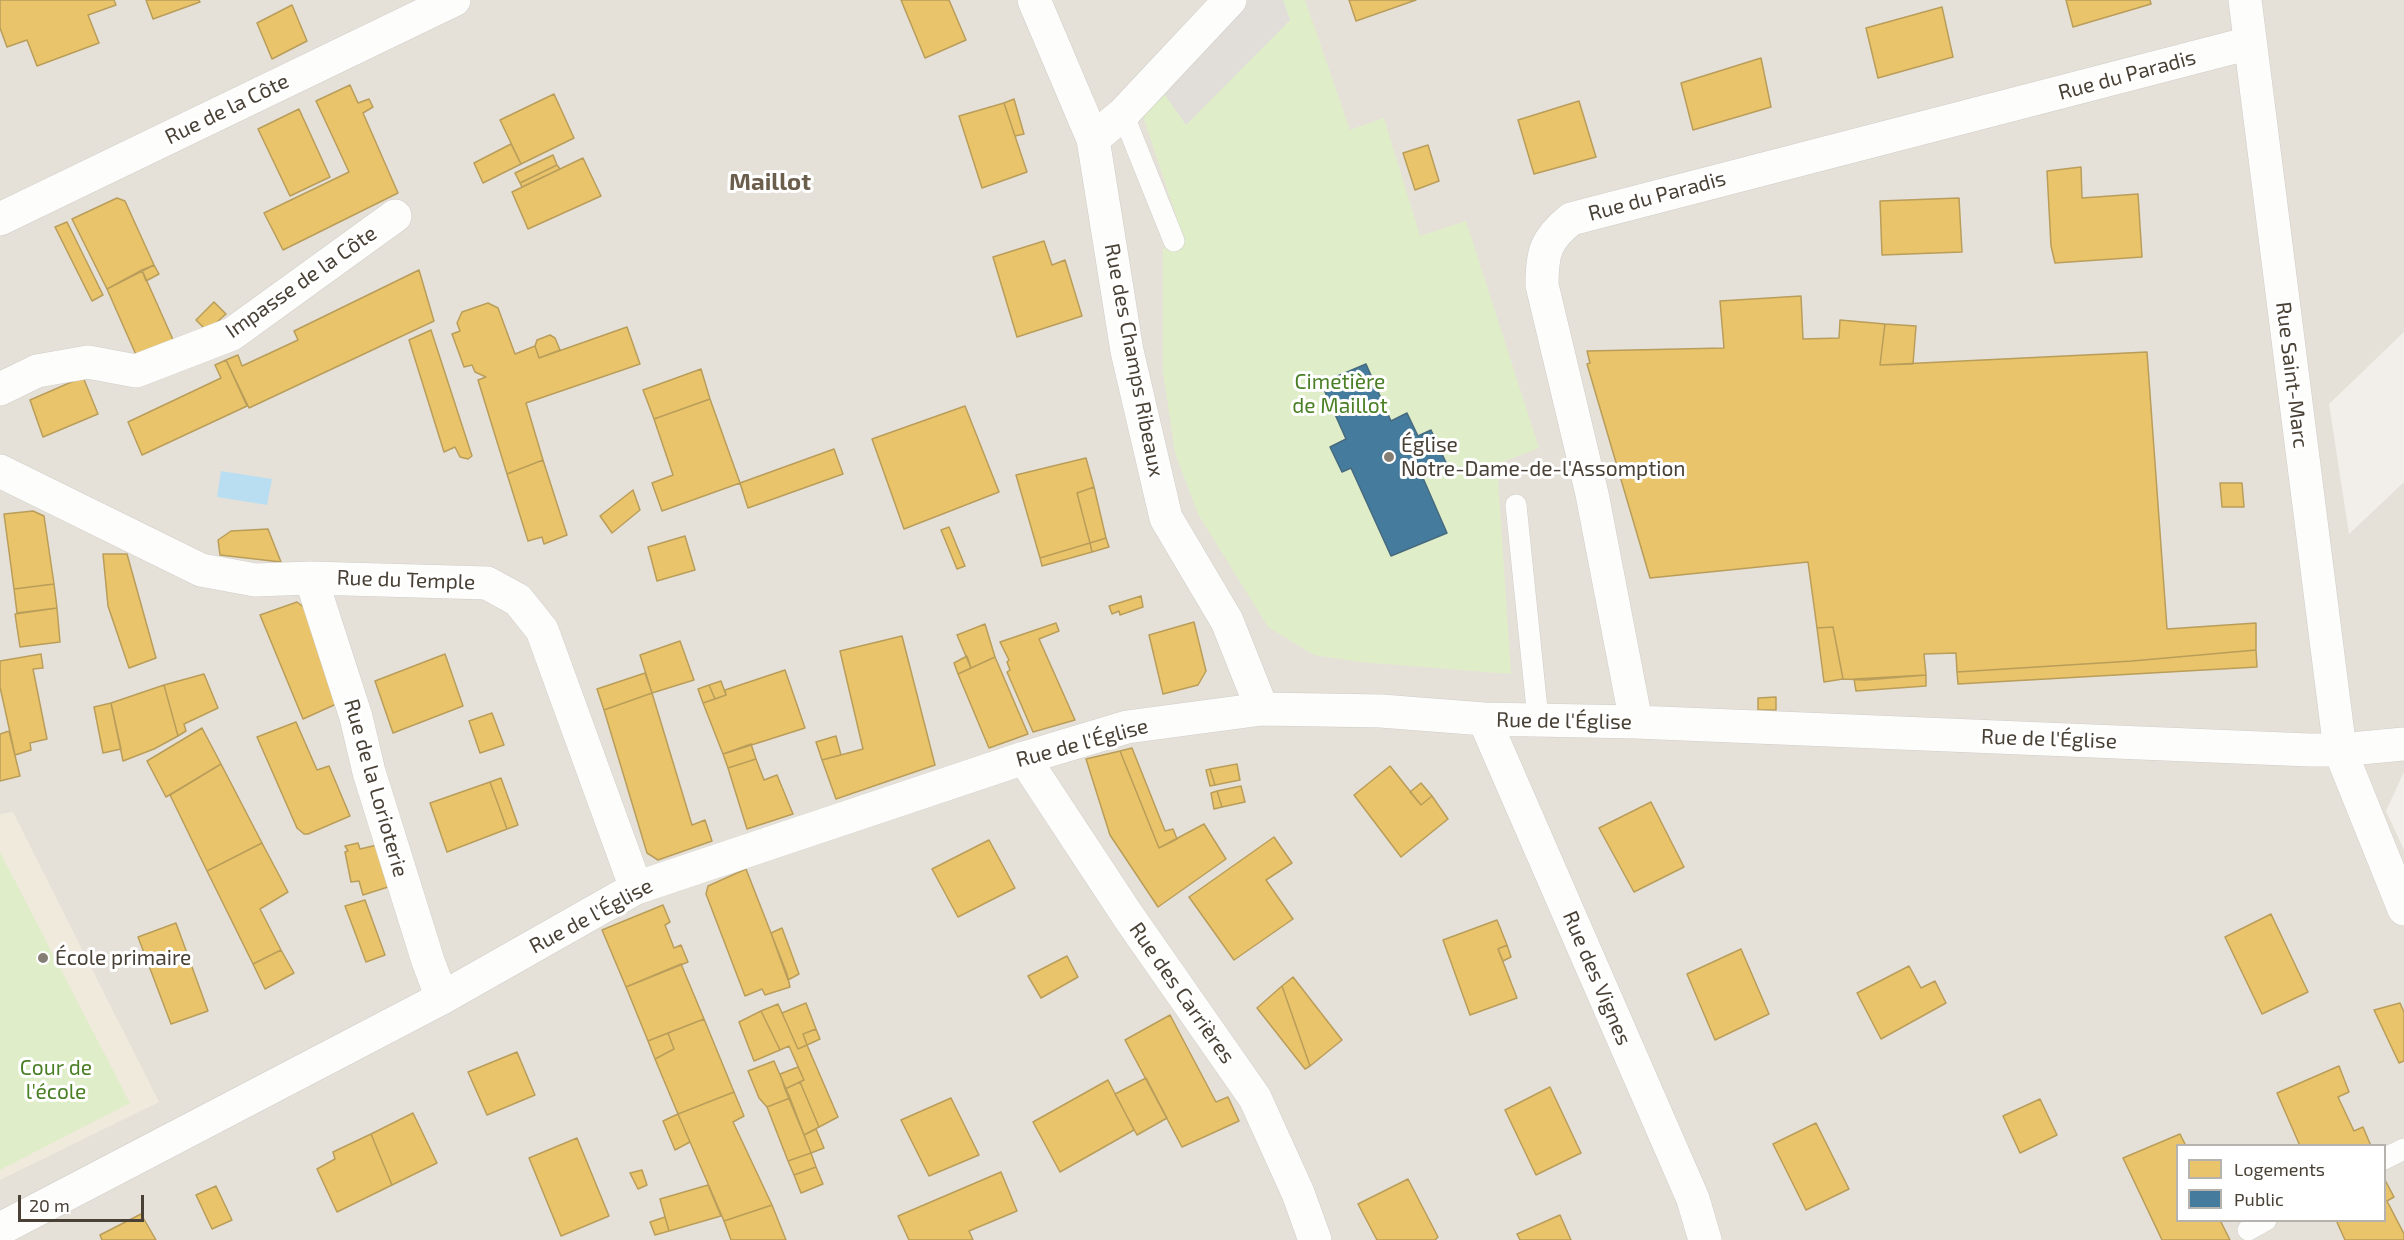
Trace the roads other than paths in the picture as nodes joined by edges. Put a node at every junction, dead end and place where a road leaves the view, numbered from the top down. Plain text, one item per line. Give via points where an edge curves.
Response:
1 (454, 0) edge
2 (1034, 0) edge
3 (1230, 0) edge
4 (2246, 0) edge
5 (2250, 43) junction
6 (1123, 114) junction
7 (1093, 139) junction
8 (395, 216) dead end
9 (0, 219) edge
10 (1174, 240) dead end
11 (0, 389) edge
12 (0, 471) edge
13 (1516, 505) dead end
14 (311, 578) junction
15 (1262, 709) junction
16 (1484, 719) junction
17 (1538, 719) junction
18 (1636, 722) junction
19 (2404, 744) edge
20 (2340, 750) junction
21 (1024, 758) junction
22 (636, 888) junction
23 (2404, 909) edge
24 (442, 998) junction
25 (2404, 1149) edge
26 (2386, 1158) edge
27 (0, 1229) edge
28 (1315, 1240) edge
29 (1705, 1240) edge

1 - 9 street, Rue de la Côte
2 - 7 street, Rue des Champs Ribeaux
3 - 6 street
4 - 5 street, Rue Saint-Marc
5 - 18 street, Rue du Paradis via 1571,219 1557,230 1545,248 1542,285 1592,494
5 - 20 street, Rue Saint-Marc
6 - 7 street
6 - 10 lane
7 - 15 street, Rue des Champs Ribeaux via 1127,351 1166,518 1227,621
8 - 11 street, Impasse de la Côte via 232,334 136,371 88,362 37,371
12 - 14 street, Rue du Temple via 201,570 255,580
13 - 17 lane
14 - 22 street, Rue du Temple via 487,582 518,600 542,630
14 - 24 street, Rue de la Lorioterie
15 - 16 street, Rue de l'Église via 1381,711
15 - 21 street, Rue de l'Église via 1127,727
16 - 17 street, Rue de l'Église
16 - 29 street, Rue des Vignes via 1692,1199
17 - 18 street, Rue de l'Église
18 - 20 street, Rue de l'Église
19 - 20 street, Rue de l'Église
20 - 23 street, Rue Saint-Marc
21 - 22 street, Rue de l'Église
21 - 28 street, Rue des Carrières via 1255,1098
22 - 24 street, Rue de l'Église
24 - 27 street, Rue de l'Église
25 - 26 lane

